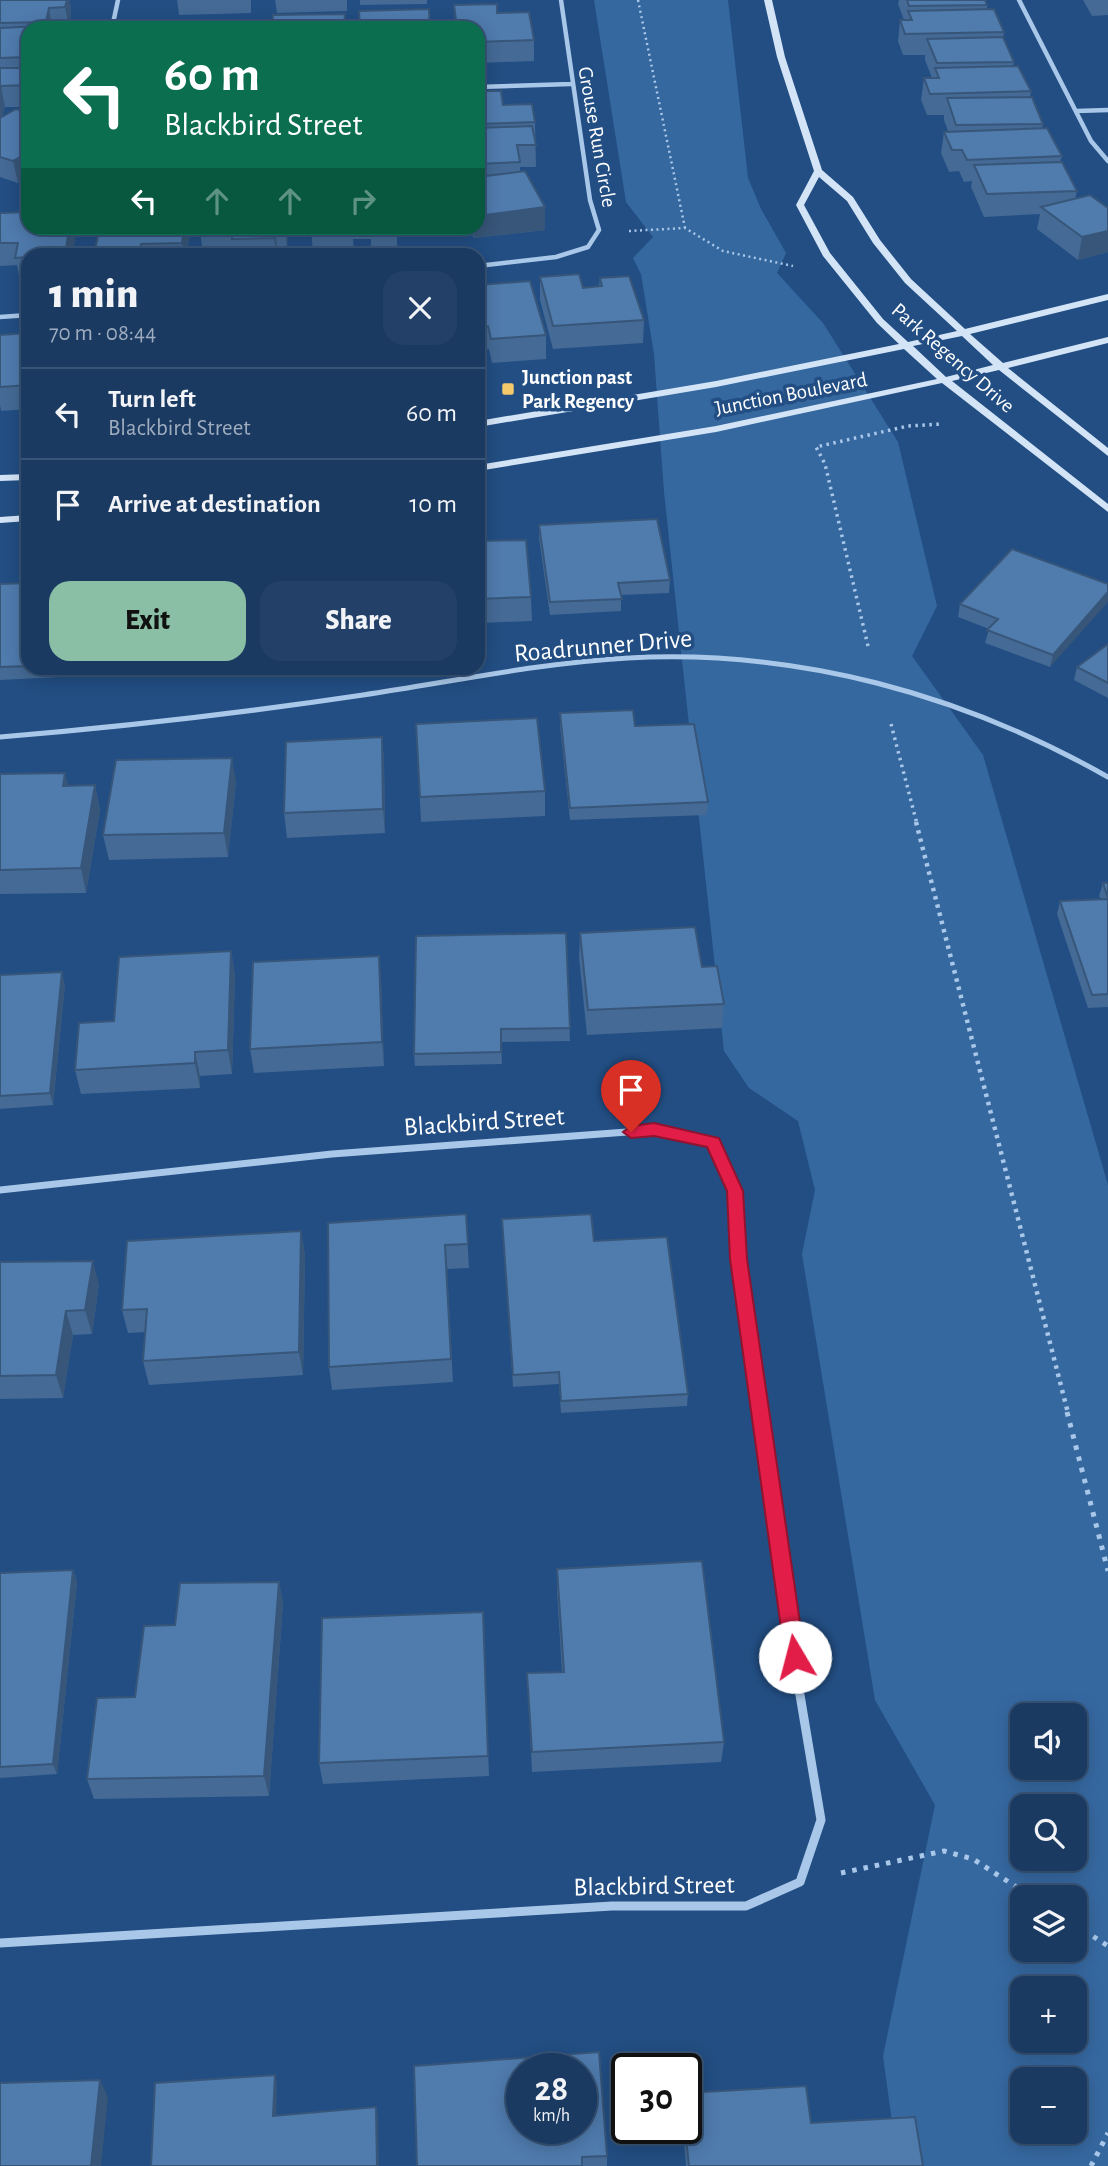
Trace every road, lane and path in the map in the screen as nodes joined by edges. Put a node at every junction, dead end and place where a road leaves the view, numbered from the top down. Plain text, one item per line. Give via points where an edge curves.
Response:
1 (118, 0) edge
2 (561, 0) edge
3 (638, 0) edge
4 (768, 0) edge
5 (1019, 0) edge
6 (114, 21) edge
7 (571, 84) junction
8 (485, 87) edge
9 (1108, 110) edge
10 (1076, 111) junction
11 (1108, 161) edge
12 (818, 171) junction
13 (685, 228) dead end
14 (485, 265) edge
15 (1108, 297) edge
16 (21, 316) edge
17 (0, 317) edge
18 (963, 334) junction
19 (1108, 340) edge
20 (906, 347) junction
21 (1001, 367) junction
22 (944, 380) junction
23 (485, 423) edge
24 (816, 447) dead end
25 (1108, 453) edge
26 (485, 467) edge
27 (21, 477) edge
28 (0, 478) edge
29 (1108, 509) edge
30 (21, 518) edge
31 (0, 520) edge
32 (875, 681) junction
33 (0, 737) edge
34 (1108, 777) edge
35 (0, 1190) edge
36 (1108, 1571) edge
37 (800, 1882) junction
38 (1014, 1885) edge
39 (1087, 1932) edge
40 (0, 1943) edge
41 (1108, 1946) edge
42 (1108, 2133) edge
43 (1091, 2166) edge

1 - 6 street
2 - 7 street, Grouse Run Circle
3 - 13 path
4 - 12 street via 781,57
5 - 10 street
7 - 8 street
7 - 14 street, Grouse Run Circle via 599,230 588,247 566,254
9 - 10 street
10 - 11 street via 1091,141
12 - 18 street, Park Regency Drive via 850,199 908,281
12 - 20 street, Park Regency Drive via 800,205 826,254
15 - 18 street, Junction Boulevard
16 - 17 street
18 - 20 street, Junction Boulevard
18 - 21 street, Park Regency Drive
19 - 21 street, Junction Boulevard
20 - 22 street, Park Regency Drive
20 - 23 street, Junction Boulevard via 619,403
21 - 22 street, Junction Boulevard
21 - 25 street, Park Regency Drive
22 - 26 street, Junction Boulevard via 773,419
22 - 29 street, Park Regency Drive
24 - 32 path via 825,464
27 - 28 street
30 - 31 street
32 - 33 street, Roadrunner Drive via 704,657 629,658
32 - 34 street, Roadrunner Drive via 950,703 1026,733
32 - 36 path via 895,731
35 - 37 street, Blackbird Street via 358,1152 654,1130 713,1142 735,1191 738,1259 821,1820
37 - 38 path via 944,1851 973,1858
37 - 40 street, Blackbird Street via 746,1906 612,1906
39 - 41 path
42 - 43 path

